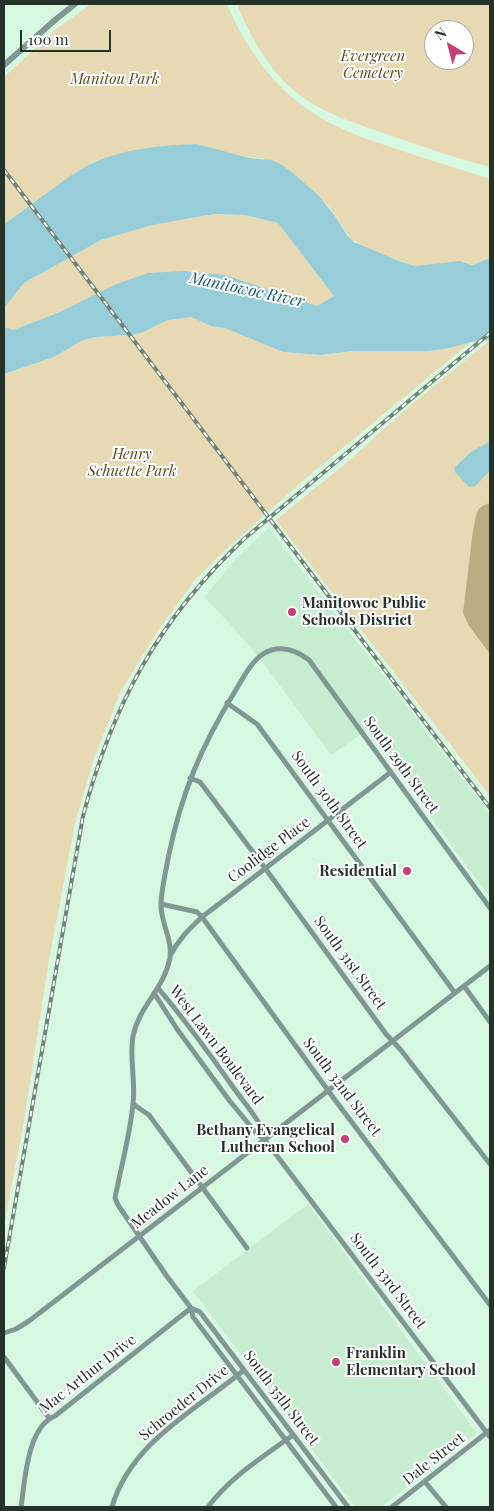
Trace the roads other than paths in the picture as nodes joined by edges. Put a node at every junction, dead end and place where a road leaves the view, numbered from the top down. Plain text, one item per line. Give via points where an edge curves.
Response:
1 (71, 5) edge
2 (4, 65) edge
3 (227, 703) junction
4 (391, 772) junction
5 (190, 778) junction
6 (328, 820) junction
7 (265, 868) junction
8 (161, 904) junction
9 (490, 908) edge
10 (202, 917) junction
11 (170, 956) junction
12 (490, 966) edge
13 (464, 986) junction
14 (156, 991) junction
15 (455, 993) junction
16 (490, 1022) edge
17 (393, 1042) junction
18 (329, 1091) junction
19 (133, 1104) junction
20 (265, 1140) junction
21 (490, 1164) edge
22 (202, 1188) junction
23 (140, 1236) junction
24 (247, 1248) dead end
25 (490, 1305) edge
26 (191, 1308) junction
27 (4, 1333) edge
28 (4, 1356) edge
29 (244, 1370) junction
30 (237, 1376) junction
31 (49, 1418) junction
32 (293, 1434) junction
33 (489, 1434) edge
34 (286, 1440) junction
35 (425, 1482) junction
36 (21, 1507) edge
37 (112, 1507) edge
38 (208, 1507) edge
39 (336, 1507) edge
40 (348, 1507) edge
41 (392, 1507) edge
42 (446, 1507) edge

1 - 2 street
3 - 4 street, South 29th Street via 254,662 264,654 282,649 299,652 309,660
3 - 5 street
3 - 6 street, South 30th Street via 257,724
4 - 6 street, Coolidge Place
4 - 9 street, South 29th Street
5 - 7 street, South 31st Street via 200,782
5 - 8 street via 172,840
6 - 7 street, Coolidge Place
6 - 15 street, South 30th Street
7 - 10 street, Coolidge Place
7 - 17 street, South 31st Street
8 - 10 street via 197,912
8 - 11 street
10 - 11 street, Coolidge Place via 186,931
10 - 18 street, South 32nd Street
11 - 14 street via 166,974
12 - 13 street, Meadow Lane
13 - 15 street, Meadow Lane
13 - 16 street
14 - 19 street via 141,1011 133,1036
14 - 20 street, West Lawn Boulevard via 177,1029 229,1100
14 - 20 street, West Lawn Boulevard via 186,1022 263,1130
15 - 17 street, Meadow Lane
17 - 18 street, Meadow Lane
17 - 21 street, South 31st Street
18 - 20 street, Meadow Lane
18 - 25 street, South 32nd Street
19 - 22 street via 149,1115
19 - 23 street, South 35th Street via 115,1198
20 - 22 street, Meadow Lane
20 - 33 street, South 33rd Street
22 - 23 street, Meadow Lane
22 - 24 street
23 - 26 street, South 35th Street
23 - 27 street, Meadow Lane via 29,1321
26 - 29 street, South 35th Street via 200,1312
26 - 30 street, South 35th Street via 194,1317
26 - 31 street, Mac Arthur Drive
28 - 31 street
29 - 30 street, Schroeder Drive
29 - 32 street, South 35th Street
30 - 34 street, South 35th Street
30 - 37 street, Schroeder Drive via 158,1436 136,1459 124,1477
31 - 36 street, Mac Arthur Drive via 36,1435 30,1452
32 - 34 street
32 - 40 street, South 35th Street
33 - 35 street, Dale Street
34 - 38 street via 229,1483
34 - 39 street, South 35th Street
35 - 41 street, Dale Street
35 - 42 street

